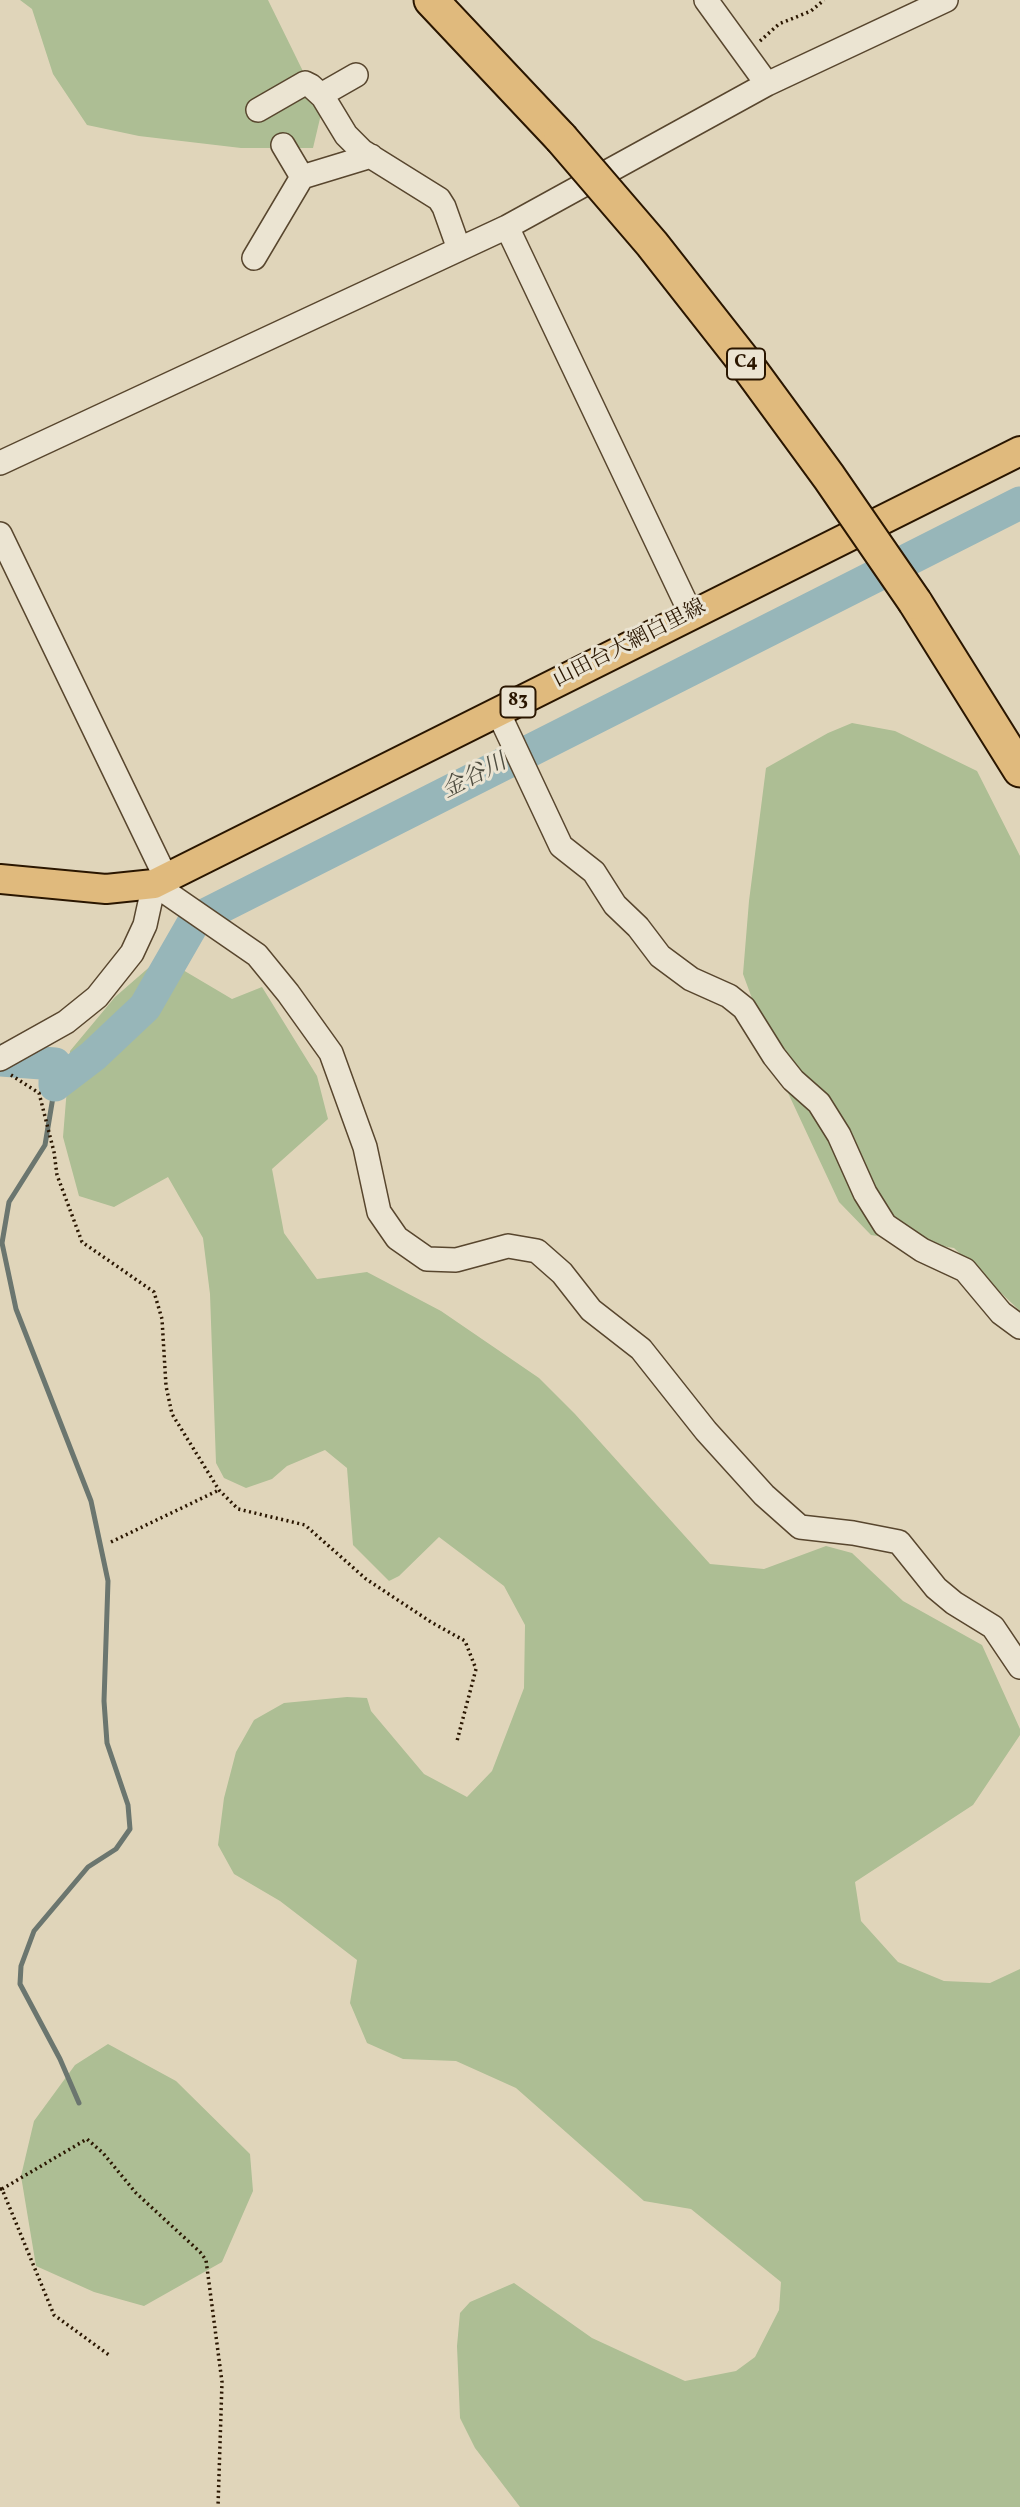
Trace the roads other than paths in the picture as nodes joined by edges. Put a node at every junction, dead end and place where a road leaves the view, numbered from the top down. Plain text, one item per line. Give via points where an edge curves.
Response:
1 (431, 0) edge
2 (706, 0) edge
3 (946, 0) edge
4 (356, 75) dead end
5 (767, 84) junction
6 (321, 95) junction
7 (258, 110) dead end
8 (283, 145) dead end
9 (371, 156) junction
10 (302, 177) junction
11 (507, 227) junction
12 (459, 249) junction
13 (254, 258) dead end
14 (1020, 451) edge
15 (0, 463) edge
16 (0, 534) edge
17 (691, 614) junction
18 (498, 712) junction
19 (1020, 770) edge
20 (0, 879) edge
21 (160, 881) junction
22 (5, 1067) edge
23 (1020, 1327) edge
24 (1020, 1667) edge

1 - 19 highway, C4, bridge via 561,138 747,365 915,602
2 - 5 street
3 - 5 street
4 - 6 street
5 - 11 street
6 - 7 street via 305,83
6 - 9 street via 346,135
8 - 10 street
9 - 10 street
9 - 12 street via 439,199
10 - 13 street
11 - 12 street
11 - 17 street
12 - 15 street
14 - 17 main road, 山田台大網白里線 / 83
16 - 21 street
17 - 18 main road, 山田台大網白里線 / 83
18 - 21 main road, 山田台大網白里線 / 83
18 - 23 street via 561,846 594,872 615,905 660,956 744,1008 774,1056 819,1103 885,1225 922,1250 965,1270 1001,1313
20 - 21 main road, 山田台大網白里線 / 83 via 106,889
21 - 22 street via 132,953 97,998
21 - 24 street via 257,955 331,1053 365,1147 379,1212 397,1238 427,1259 456,1260 508,1246 537,1251 562,1273 591,1310 641,1349 764,1495 800,1527 899,1542 936,1588 993,1627

